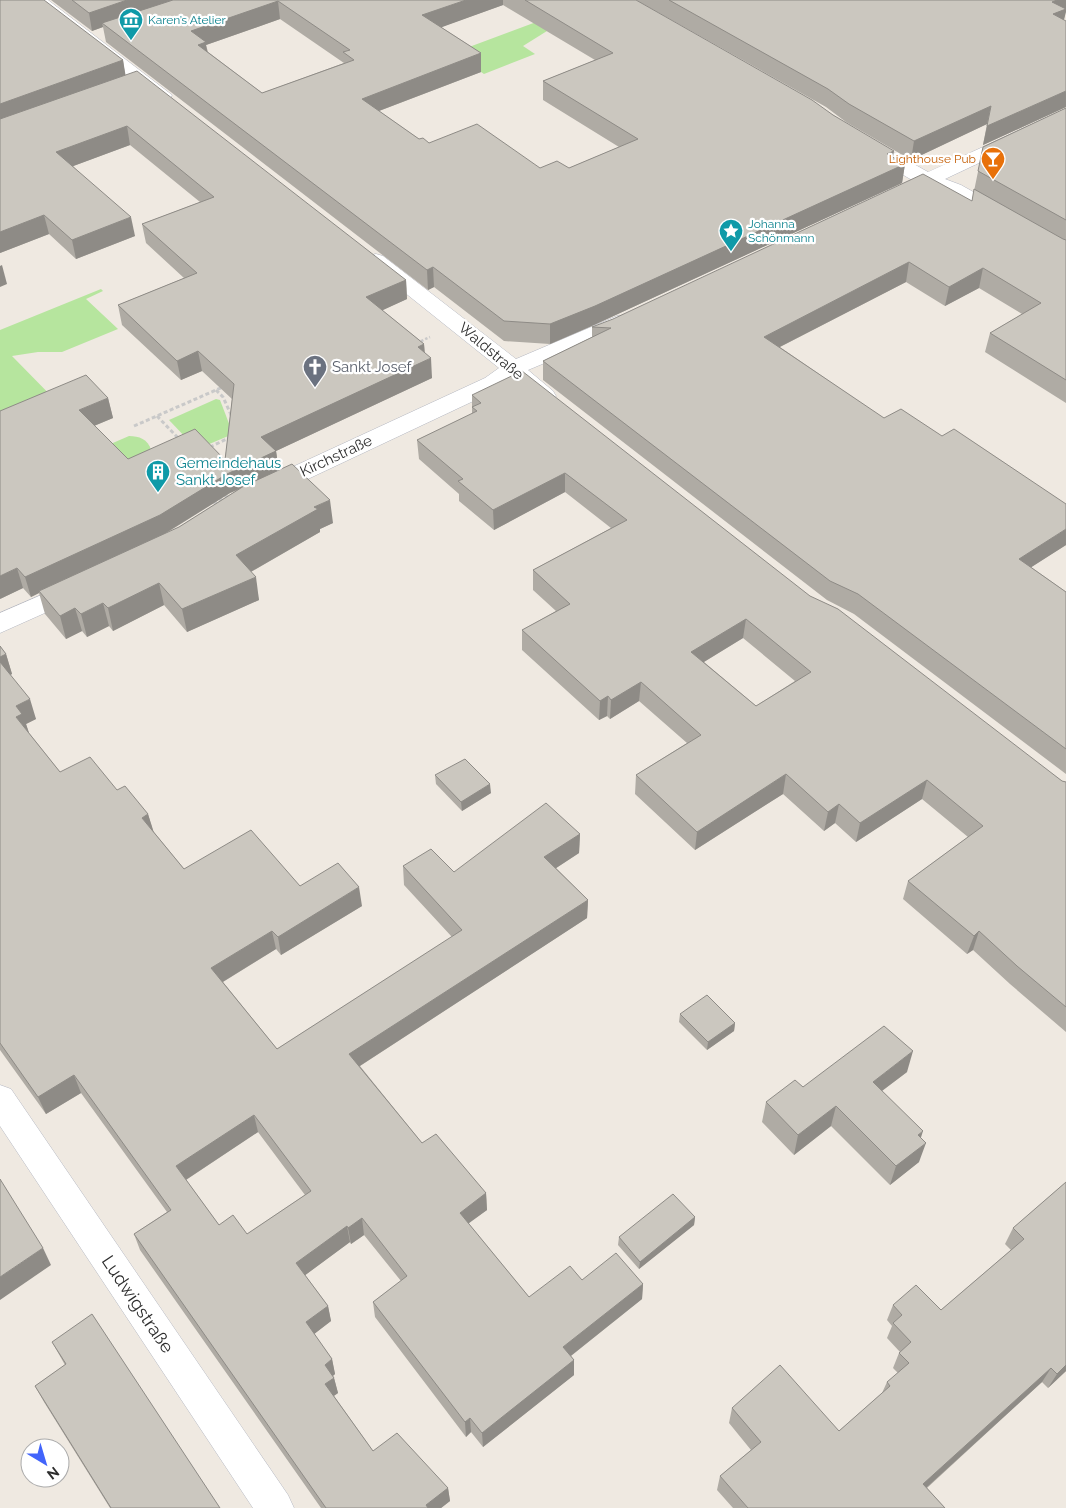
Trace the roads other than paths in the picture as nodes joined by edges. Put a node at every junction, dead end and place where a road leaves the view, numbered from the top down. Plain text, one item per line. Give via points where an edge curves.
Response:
1 (37, 0) edge
2 (143, 80) junction
3 (119, 88) edge
4 (177, 106) edge
5 (1066, 115) edge
6 (855, 138) edge
7 (929, 179) junction
8 (876, 204) edge
9 (357, 245) edge
10 (1066, 253) edge
11 (647, 311) edge
12 (512, 370) junction
13 (562, 409) edge
14 (238, 497) edge
15 (96, 579) edge
16 (0, 624) edge
17 (0, 1099) edge
18 (276, 1508) edge

1 - 2 street via 98,37
2 - 3 street
2 - 4 street
5 - 7 street
6 - 7 street via 913,173
7 - 8 street
7 - 10 street via 954,189
9 - 12 street, Waldstraße via 505,360
11 - 12 street, Kirchstraße
12 - 13 street, Waldstraße
12 - 14 street, Kirchstraße via 493,384
15 - 16 street
17 - 18 street, Ludwigstraße

